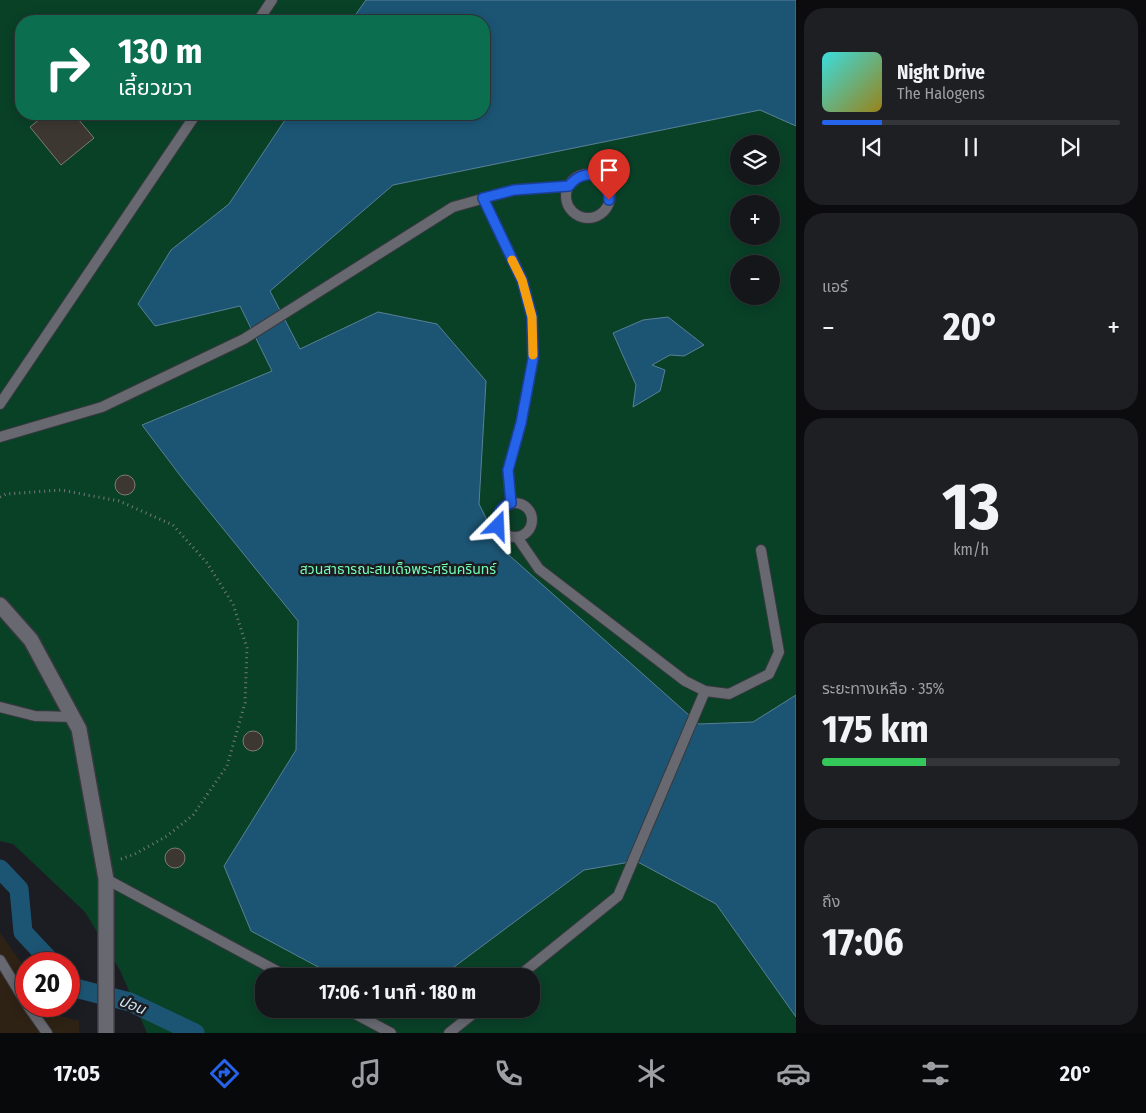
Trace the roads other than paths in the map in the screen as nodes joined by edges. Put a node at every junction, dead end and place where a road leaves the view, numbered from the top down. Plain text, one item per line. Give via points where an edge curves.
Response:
1 (272, 0) edge
2 (262, 15) edge
3 (192, 120) edge
4 (569, 186) junction
5 (483, 198) junction
6 (0, 404) edge
7 (0, 437) edge
8 (511, 503) junction
9 (517, 537) junction
10 (761, 550) dead end
11 (0, 605) edge
12 (705, 691) junction
13 (0, 707) edge
14 (72, 717) junction
15 (104, 872) junction
16 (0, 960) edge
17 (272, 968) edge
18 (529, 968) edge
19 (15, 985) edge
20 (36, 1017) edge
21 (363, 1018) edge
22 (468, 1018) edge
23 (47, 1033) edge
24 (106, 1033) edge
25 (391, 1033) edge
26 (449, 1033) edge

1 - 2 lane
3 - 6 lane
4 - 4 lane via 580,176 595,176 609,192 607,207 596,217 581,217 569,208 566,200
4 - 5 lane via 514,190
5 - 7 lane via 453,207 244,339 102,407
5 - 8 lane via 522,280 532,317 533,359 508,470
8 - 9 lane via 501,509 497,520 501,531
8 - 9 lane via 522,504 532,517 530,528
9 - 12 lane via 539,569 685,681
10 - 12 lane via 779,652 769,674 729,694
11 - 14 street via 31,640
12 - 18 lane via 618,896
13 - 14 lane via 35,716
14 - 15 street via 79,730
15 - 17 lane
15 - 24 street
16 - 19 lane
20 - 23 lane
21 - 25 lane
22 - 26 lane

